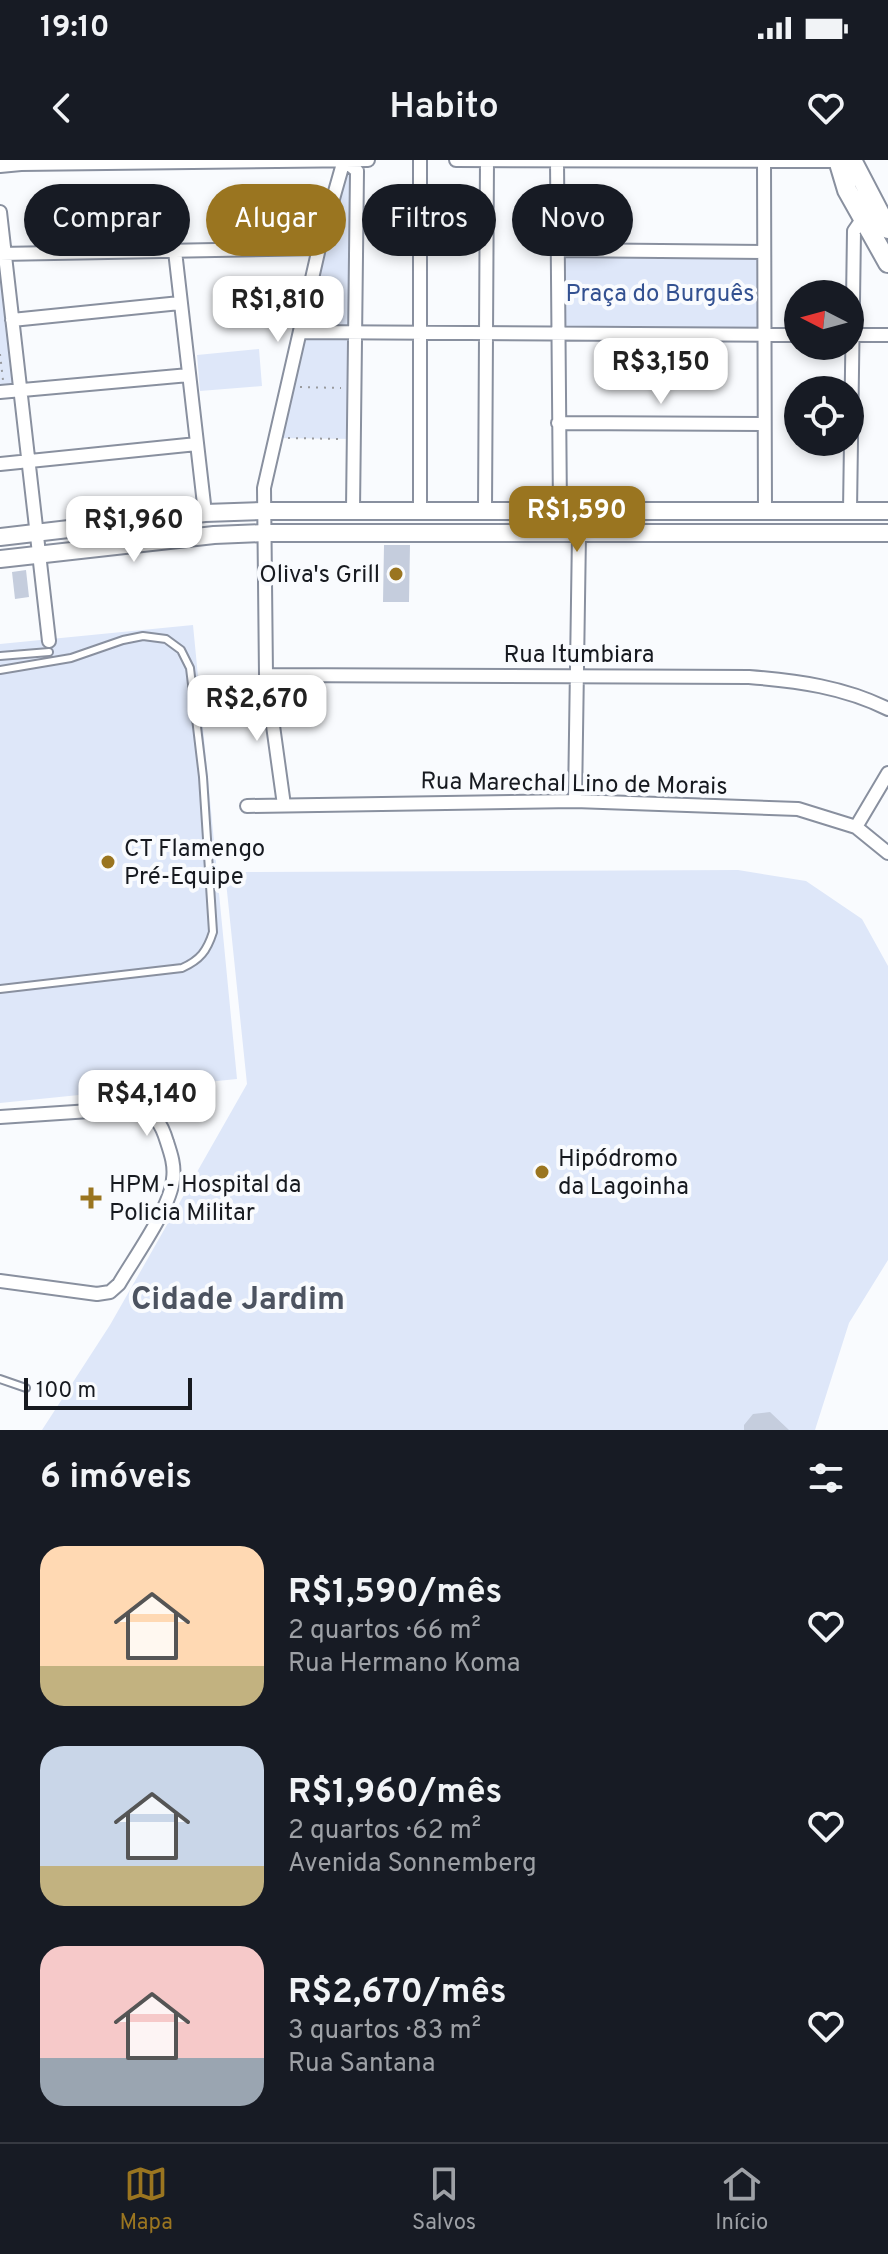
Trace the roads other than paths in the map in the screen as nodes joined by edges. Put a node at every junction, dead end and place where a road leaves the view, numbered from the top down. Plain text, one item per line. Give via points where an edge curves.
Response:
1 (344, 160) edge
2 (368, 160) edge
3 (420, 160) edge
4 (456, 160) edge
5 (487, 160) edge
6 (843, 160) edge
7 (557, 161) edge
8 (764, 161) edge
9 (21, 162) edge
10 (0, 166) edge
11 (335, 184) edge
12 (557, 184) edge
13 (0, 212) edge
14 (863, 218) junction
15 (888, 229) edge
16 (633, 251) edge
17 (764, 252) junction
18 (2, 254) edge
19 (24, 254) edge
20 (175, 256) edge
21 (317, 256) edge
22 (558, 256) edge
23 (888, 263) edge
24 (853, 280) edge
25 (180, 303) junction
26 (12, 320) junction
27 (300, 332) junction
28 (356, 332) junction
29 (421, 333) junction
30 (487, 333) junction
31 (557, 334) junction
32 (764, 335) junction
33 (784, 335) edge
34 (864, 335) edge
35 (888, 335) edge
36 (852, 360) edge
37 (189, 375) junction
38 (19, 390) junction
39 (0, 392) edge
40 (558, 423) junction
41 (764, 424) junction
42 (197, 444) junction
43 (28, 461) junction
44 (0, 464) edge
45 (353, 510) junction
46 (420, 510) junction
47 (485, 510) junction
48 (560, 510) junction
49 (264, 511) junction
50 (765, 511) junction
51 (850, 511) junction
52 (888, 511) edge
53 (205, 513) junction
54 (36, 533) junction
55 (265, 533) junction
56 (888, 533) edge
57 (579, 534) junction
58 (0, 537) edge
59 (39, 555) junction
60 (0, 559) edge
61 (49, 647) junction
62 (0, 656) edge
63 (51, 662) junction
64 (0, 670) edge
65 (266, 675) junction
66 (577, 676) junction
67 (888, 709) edge
68 (888, 773) edge
69 (575, 801) junction
70 (284, 805) junction
71 (247, 806) dead end
72 (856, 827) junction
73 (888, 853) edge
74 (0, 989) edge
75 (0, 1117) edge
76 (0, 1281) edge
77 (0, 1379) edge
78 (26, 1388) dead end

1 - 2 street
1 - 9 street
1 - 11 street
1 - 28 street via 357,171
3 - 29 street
4 - 5 street
5 - 7 street
5 - 30 street
6 - 8 street
6 - 14 main road via 847,190
6 - 15 main road
7 - 8 street
7 - 12 street
8 - 17 street
9 - 10 street
13 - 18 street
14 - 23 main road
14 - 24 street via 854,231
16 - 17 street
17 - 32 street
18 - 19 street
18 - 26 street
20 - 25 street
21 - 27 street
22 - 31 street
25 - 26 street
25 - 37 street
26 - 38 street
27 - 28 street
27 - 49 street via 274,438
28 - 29 street
28 - 45 street
29 - 30 street
29 - 46 street
30 - 31 street
30 - 47 street
31 - 32 street
31 - 40 street
32 - 33 street
32 - 41 street
34 - 35 street
36 - 51 street
37 - 38 street
37 - 42 street
38 - 39 street
38 - 43 street
40 - 41 street
40 - 48 street
41 - 50 street
42 - 43 street
42 - 53 street
43 - 44 street
43 - 54 street
45 - 46 street
45 - 49 street
46 - 47 street
47 - 48 street
48 - 50 street
49 - 53 street
49 - 55 street
50 - 51 street
51 - 52 street
53 - 54 street
54 - 58 street
54 - 59 street
55 - 57 street
55 - 59 street
55 - 65 street
56 - 57 street
57 - 66 street
59 - 60 street
59 - 61 street
61 - 62 lane
61 - 63 lane
63 - 64 lane
63 - 74 lane via 143,636 166,639 181,650 190,668 203,777 213,932 196,962 182,968
65 - 66 street, Rua Itumbiara
65 - 70 street
66 - 67 street, Rua Itumbiara via 749,677 812,683
66 - 69 street
68 - 72 street
69 - 70 street, Rua Marechal Lino de Morais
69 - 72 street, Rua Marechal Lino de Morais via 798,809
70 - 71 street, Rua Marechal Lino de Morais
72 - 73 street, Rua Marechal Lino de Morais
75 - 76 street via 135,1108 149,1112 160,1121 173,1179 168,1198 110,1292
77 - 78 lane

